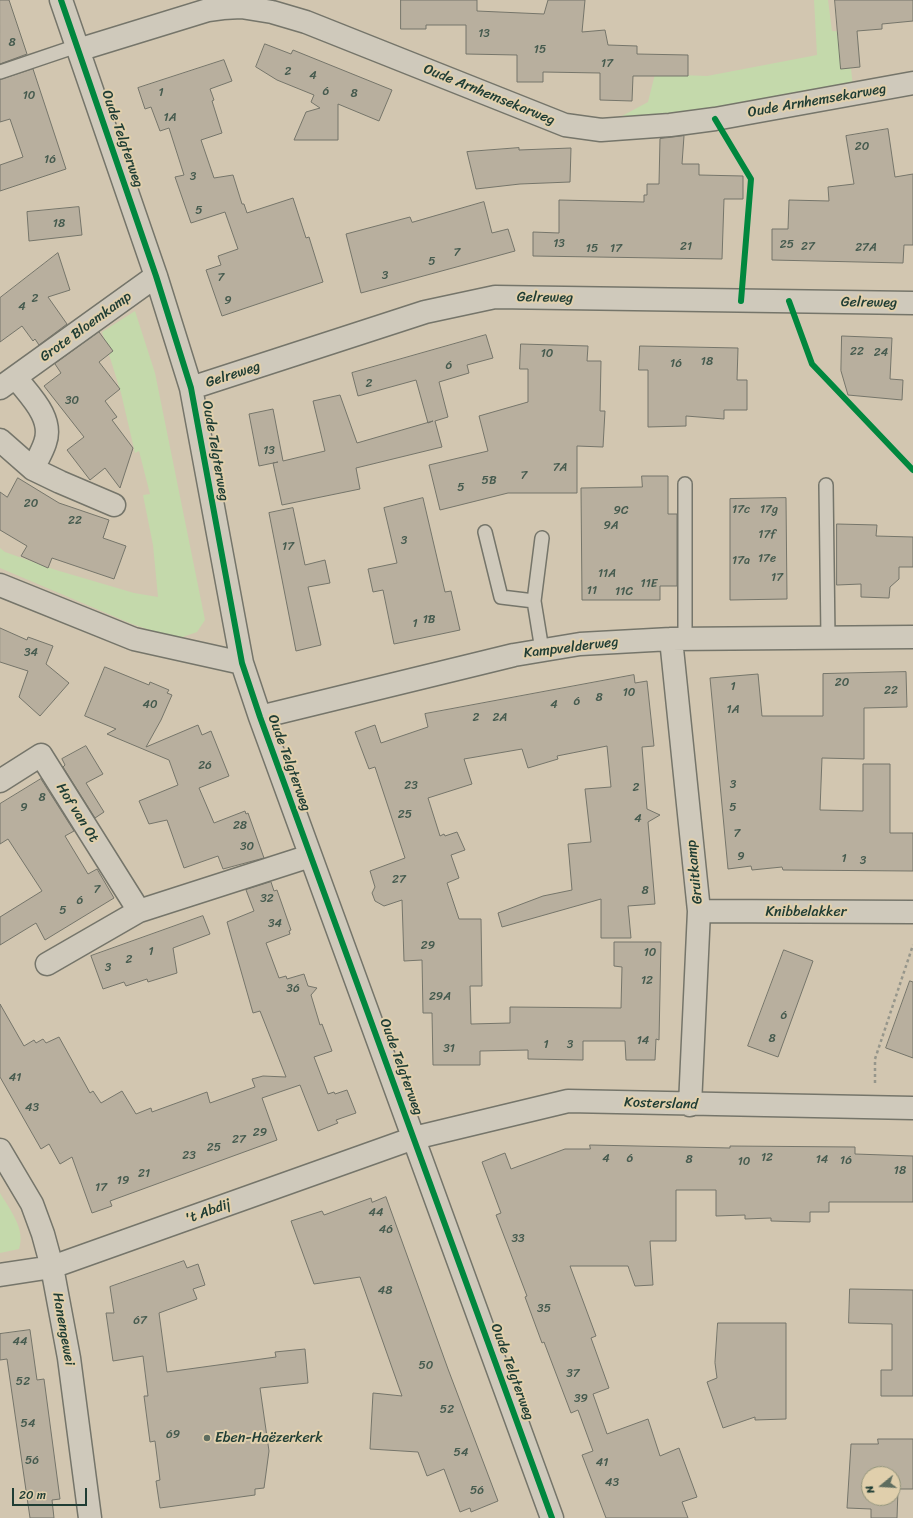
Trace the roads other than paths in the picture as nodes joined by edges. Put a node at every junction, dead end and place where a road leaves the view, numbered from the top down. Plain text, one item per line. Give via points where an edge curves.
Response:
1 (61, 0) edge
2 (77, 48) junction
3 (0, 72) edge
4 (913, 83) edge
5 (156, 276) junction
6 (913, 303) edge
7 (8, 383) edge
8 (191, 388) junction
9 (0, 440) edge
10 (33, 469) junction
11 (685, 484) dead end
12 (826, 485) dead end
13 (114, 505) dead end
14 (485, 532) dead end
15 (542, 538) dead end
16 (0, 585) edge
17 (534, 601) junction
18 (913, 637) edge
19 (828, 638) junction
20 (678, 639) junction
21 (542, 650) junction
22 (242, 663) junction
23 (260, 716) junction
24 (0, 781) edge
25 (310, 856) junction
26 (139, 911) junction
27 (699, 912) junction
28 (913, 912) edge
29 (47, 964) dead end
30 (690, 1105) junction
31 (913, 1108) edge
32 (414, 1138) junction
33 (0, 1150) edge
34 (52, 1267) junction
35 (0, 1275) edge
36 (90, 1518) edge
37 (552, 1518) edge

1 - 2 street, Oude Telgterweg
2 - 3 lane
2 - 4 street, Oude Arnhemsekarweg via 208,10 241,7 272,12 306,22 565,125 601,130 715,119
2 - 5 street, Oude Telgterweg
5 - 7 street, Grote Bloemkamp
5 - 8 street, Oude Telgterweg
6 - 8 street, Gelreweg via 495,297 425,312
7 - 10 street, Grote Bloemkamp via 46,420 46,443
8 - 22 street, Oude Telgterweg
9 - 10 street
10 - 13 street
11 - 20 lane
12 - 19 lane
14 - 17 lane via 502,598
15 - 17 lane
16 - 22 street via 134,639
17 - 21 lane
18 - 19 street, Kampvelderweg
19 - 20 street, Kampvelderweg
20 - 21 street, Kampvelderweg via 580,644
20 - 27 street, Gruitkamp
21 - 23 street, Kampvelderweg
22 - 23 street, Oude Telgterweg
23 - 25 street, Oude Telgterweg
24 - 26 street, Hof van Ot via 41,755
25 - 26 street
25 - 32 street, Oude Telgterweg
26 - 29 street
27 - 28 street, Knibbelakker
27 - 30 street, Gruitkamp
30 - 31 street, Kostersland
30 - 32 street, Kostersland via 568,1101
32 - 34 street, 't Abdij
32 - 37 street, Oude Telgterweg
33 - 34 street, Hanengewei via 32,1204
34 - 35 street, 't Abdij
34 - 36 street, Hanengewei via 69,1358

